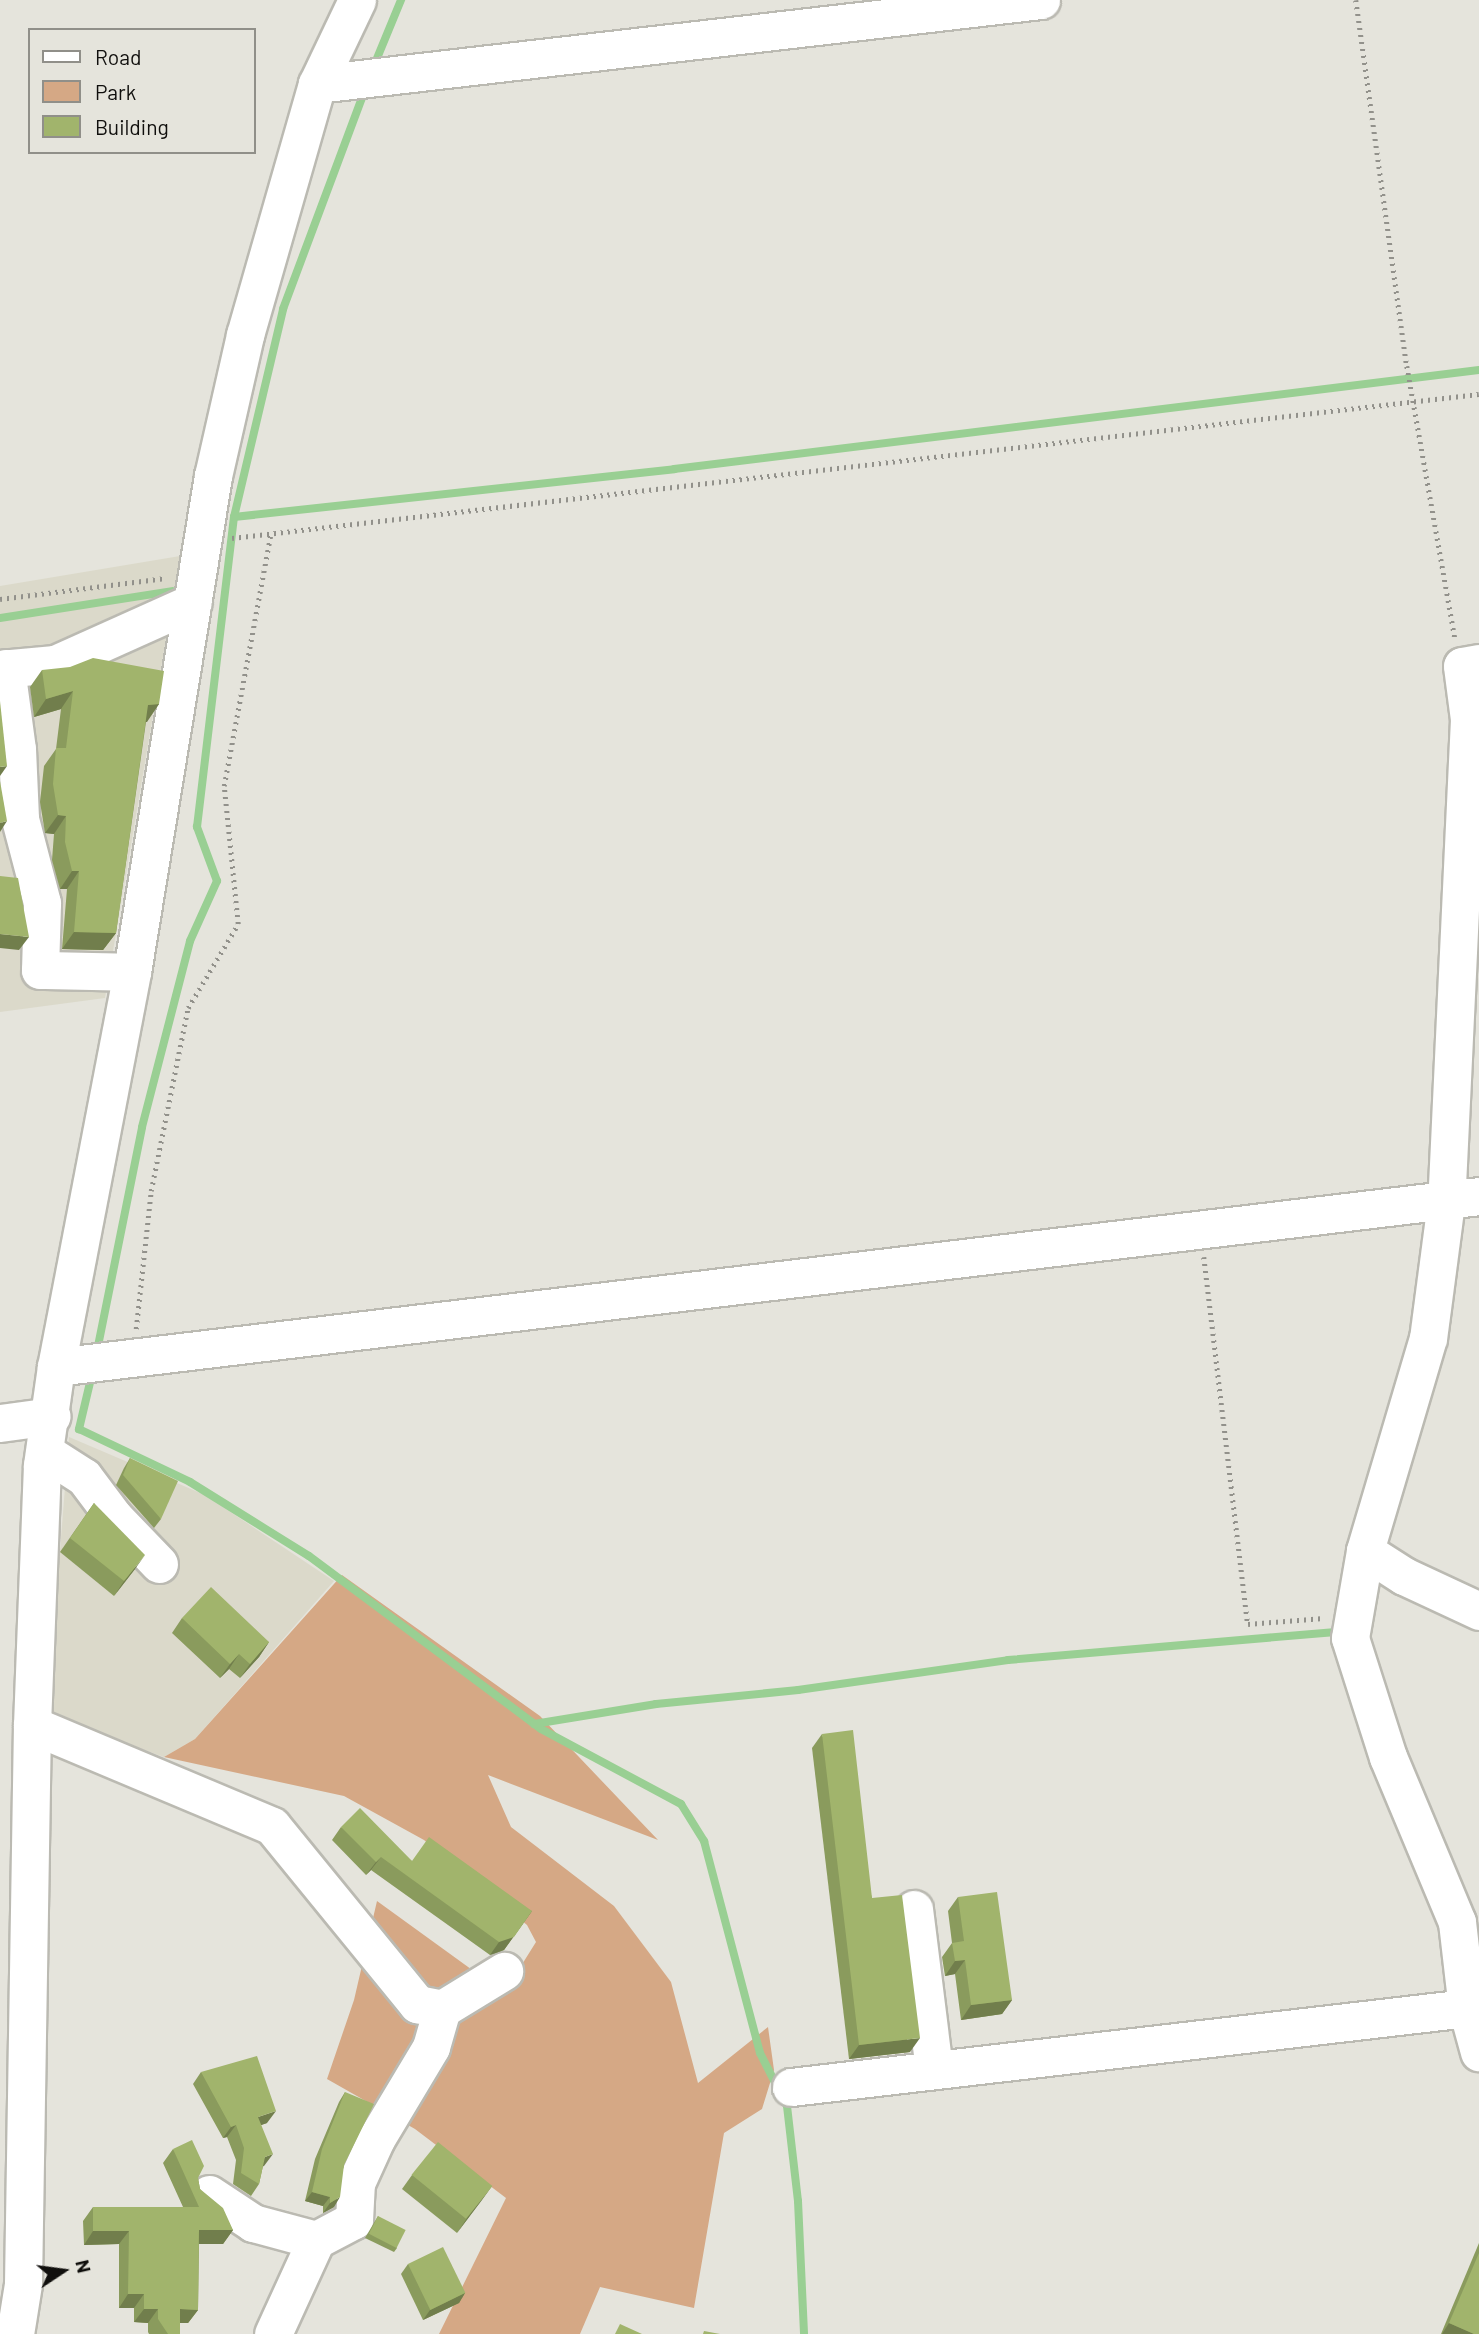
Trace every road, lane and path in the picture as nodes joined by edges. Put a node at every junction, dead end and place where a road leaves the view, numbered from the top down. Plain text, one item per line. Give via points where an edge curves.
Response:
1 (357, 0) edge
2 (1041, 0) edge
3 (1356, 0) edge
4 (330, 84) junction
5 (1479, 394) edge
6 (1412, 402) junction
7 (271, 533) junction
8 (232, 538) dead end
9 (195, 588) junction
10 (0, 599) edge
11 (1471, 665) edge
12 (3, 668) edge
13 (131, 972) junction
14 (1463, 1199) edge
15 (1201, 1231) junction
16 (94, 1363) junction
17 (52, 1416) junction
18 (0, 1423) edge
19 (45, 1452) junction
20 (1365, 1552) junction
21 (159, 1564) dead end
22 (1479, 1611) edge
23 (1329, 1618) dead end
24 (32, 1725) junction
25 (914, 1909) dead end
26 (505, 1971) dead end
27 (1467, 2008) junction
28 (442, 2009) junction
29 (1479, 2052) edge
30 (934, 2069) junction
31 (791, 2087) dead end
32 (209, 2194) edge
33 (316, 2240) junction
34 (15, 2334) edge
35 (274, 2334) edge

1 - 4 street
2 - 4 street
3 - 6 path
4 - 9 street via 245,335
5 - 6 path
6 - 7 path
6 - 11 path
7 - 8 path
7 - 16 path via 224,786 237,924 188,1008 151,1191
9 - 10 path
9 - 12 street via 54,664
9 - 13 street
11 - 14 street
12 - 13 street via 17,749 20,819 41,903 40,970
13 - 16 street
14 - 15 street
14 - 20 street
15 - 16 street
15 - 23 path via 1248,1624
16 - 17 street
17 - 18 street
17 - 19 street
19 - 21 street via 84,1477
19 - 24 street
20 - 22 street
20 - 27 street via 1350,1638 1388,1757 1457,1922
24 - 28 street via 272,1826 417,2004
24 - 34 street via 23,2284
25 - 30 street
26 - 28 street
27 - 29 street
27 - 30 street
28 - 33 street via 431,2047 376,2138 356,2183 354,2220
30 - 31 street
32 - 33 street via 253,2222
33 - 35 street

